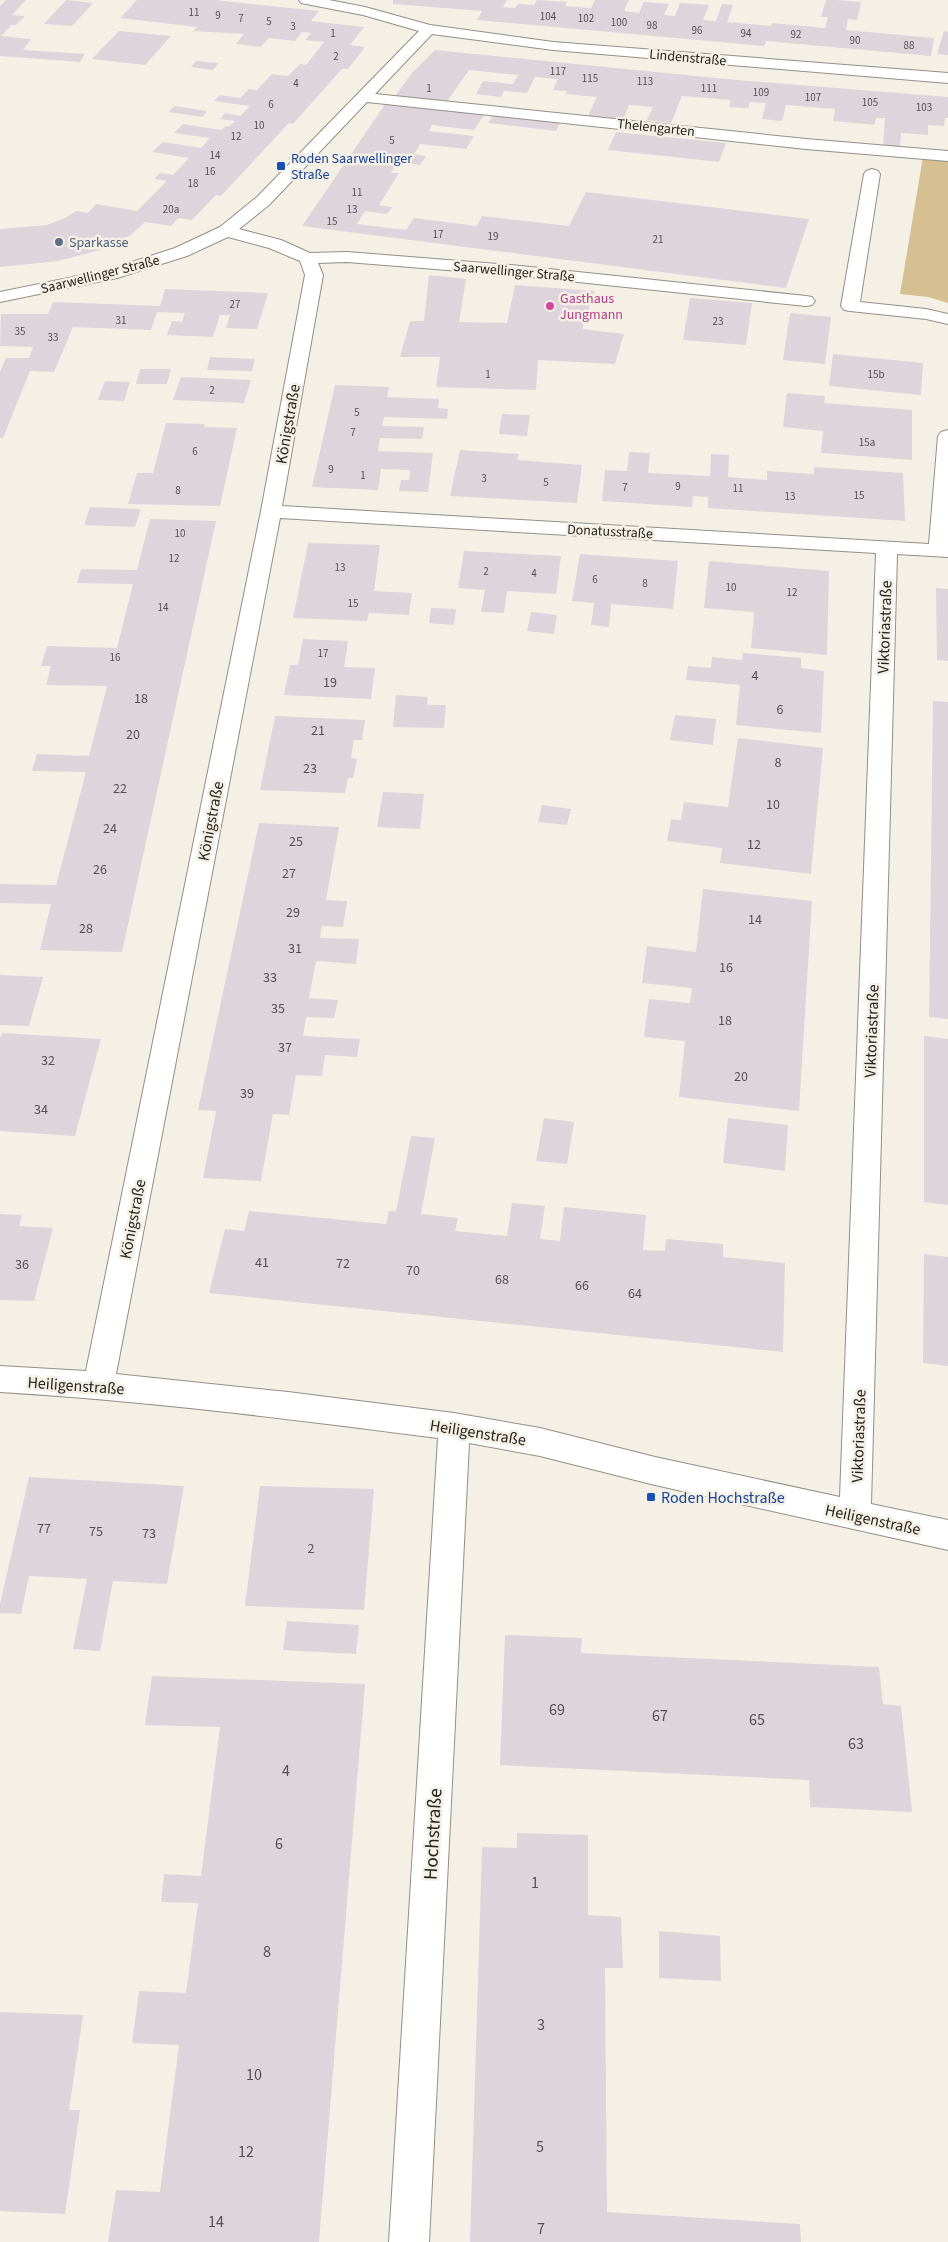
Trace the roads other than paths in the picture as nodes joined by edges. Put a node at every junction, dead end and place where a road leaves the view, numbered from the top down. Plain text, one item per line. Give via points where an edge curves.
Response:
1 (306, 0) edge
2 (367, 6) edge
3 (429, 29) junction
4 (948, 78) edge
5 (364, 97) junction
6 (948, 156) edge
7 (872, 174) dead end
8 (226, 230) junction
9 (308, 258) junction
10 (0, 297) edge
11 (806, 302) dead end
12 (948, 320) edge
13 (948, 436) edge
14 (271, 511) junction
15 (887, 547) junction
16 (944, 550) edge
17 (0, 1379) edge
18 (99, 1385) junction
19 (454, 1427) junction
20 (855, 1516) junction
21 (948, 1535) edge
22 (410, 2242) edge

1 - 2 street, Lindenstraße
2 - 3 street, Lindenstraße
3 - 4 street, Lindenstraße via 553,46
3 - 5 street, Saarwellinger Straße
5 - 6 street, Thelengarten
5 - 8 street, Saarwellinger Straße via 263,201
7 - 12 street via 850,306 926,314
8 - 9 street, Saarwellinger Straße via 275,244
8 - 10 street, Saarwellinger Straße via 181,252 111,274
9 - 11 street, Saarwellinger Straße via 347,257 511,270
9 - 14 street, Königstraße via 314,275
13 - 16 street
14 - 15 street, Donatusstraße
14 - 18 street, Königstraße
15 - 16 street, Donatusstraße
15 - 20 street, Viktoriastraße
17 - 18 street, Heiligenstraße
18 - 19 street, Heiligenstraße
19 - 20 street, Heiligenstraße via 540,1442
19 - 22 street, Hochstraße
20 - 21 street, Heiligenstraße

